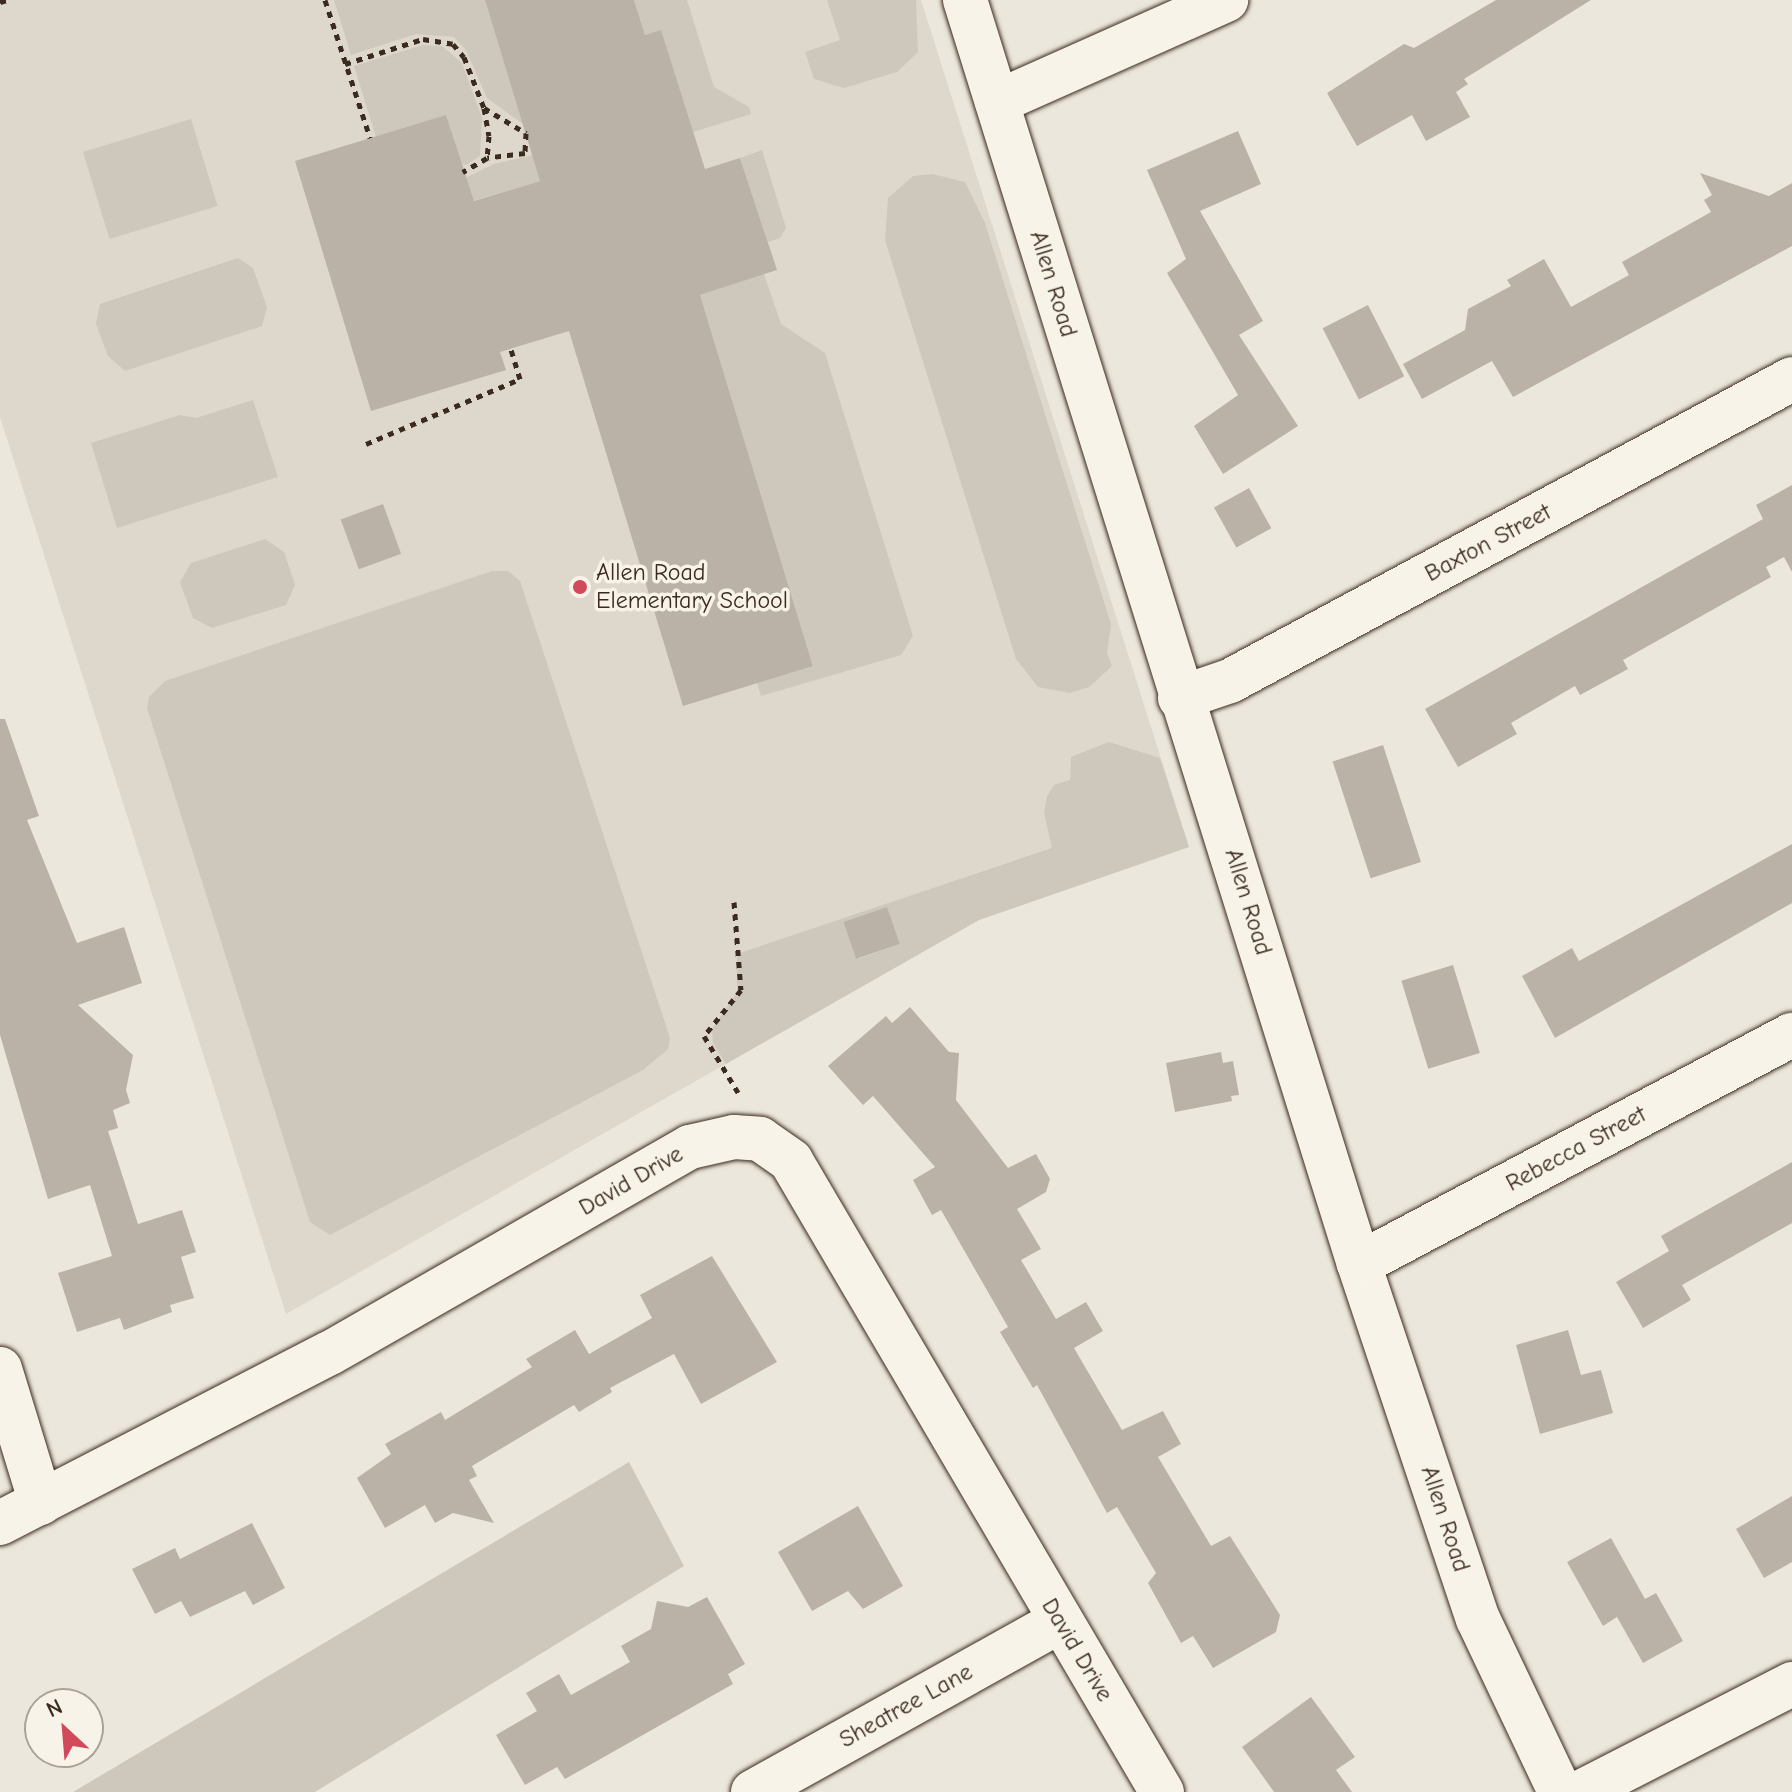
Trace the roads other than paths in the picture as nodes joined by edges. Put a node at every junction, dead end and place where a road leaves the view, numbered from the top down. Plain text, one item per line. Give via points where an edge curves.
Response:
1 (965, 0) edge
2 (1226, 0) edge
3 (997, 102) junction
4 (1792, 379) edge
5 (1180, 698) junction
6 (1792, 1035) edge
7 (1359, 1264) junction
8 (0, 1369) edge
9 (41, 1503) junction
10 (0, 1523) edge
11 (1060, 1621) junction
12 (1792, 1684) edge
13 (753, 1792) edge
14 (1162, 1792) edge
15 (1560, 1792) edge
16 (1581, 1792) edge

1 - 3 street, Allen Road
2 - 3 street
3 - 5 street, Allen Road
4 - 5 street, Baxton Street via 1230,681
5 - 7 street, Allen Road
6 - 7 street, Rebecca Street
7 - 15 street, Allen Road via 1478,1619
8 - 9 street
9 - 10 street, David Drive
9 - 11 street, David Drive via 330,1353 690,1147 760,1139 791,1161
11 - 13 street, Sheatree Lane
11 - 14 street, David Drive
12 - 16 street

